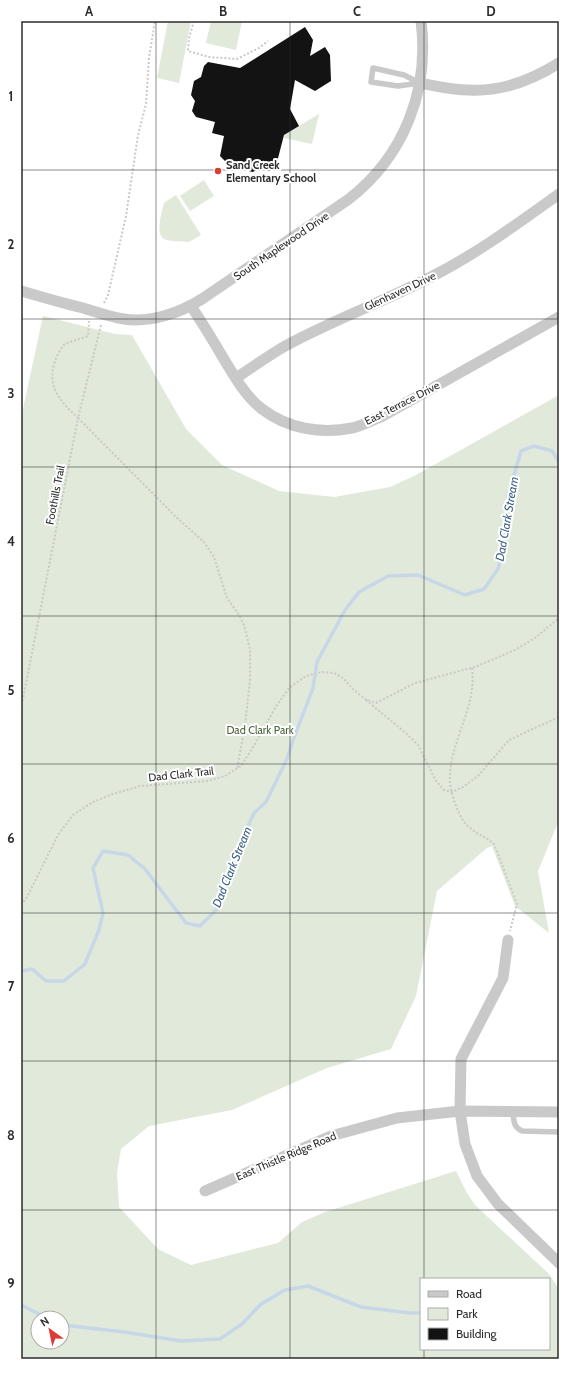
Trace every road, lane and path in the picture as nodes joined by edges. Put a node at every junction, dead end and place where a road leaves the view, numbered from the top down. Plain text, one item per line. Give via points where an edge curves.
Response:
1 (155, 21) edge
2 (194, 21) edge
3 (421, 21) edge
4 (268, 41) dead end
5 (559, 63) edge
6 (420, 83) junction
7 (559, 194) edge
8 (21, 291) edge
9 (191, 306) junction
10 (96, 312) junction
11 (559, 317) edge
12 (101, 326) dead end
13 (236, 378) junction
14 (78, 418) junction
15 (559, 618) edge
16 (472, 668) junction
17 (365, 698) junction
18 (21, 709) edge
19 (559, 717) edge
20 (237, 769) junction
21 (452, 792) junction
22 (21, 904) edge
23 (508, 940) joint
24 (460, 1111) junction
25 (513, 1112) junction
26 (559, 1112) edge
27 (559, 1132) edge
28 (205, 1191) dead end
29 (559, 1263) edge

1 - 10 path via 146,104 138,135 126,216 108,295
2 - 4 path via 188,51 210,57 237,59
3 - 6 street, South Maplewood Drive via 423,54
5 - 6 street via 522,82 490,90 468,90
6 - 6 lane via 398,86 371,82 373,68 404,75
6 - 9 street, South Maplewood Drive via 409,119 398,142 378,172 362,188
7 - 13 street, Glenhaven Drive via 456,264 286,346
8 - 10 street, South Maplewood Drive
9 - 10 street, South Maplewood Drive via 167,315 144,319 126,319
9 - 13 street, East Terrace Drive
10 - 14 path via 89,322 88,336 64,345 57,354 54,366 52,379 56,393
11 - 13 street, East Terrace Drive via 381,417 354,427 326,431 299,427 281,420 261,409
12 - 14 path, Foothills Trail
14 - 18 path, Foothills Trail
14 - 20 path via 174,516 204,542 214,557 227,598 244,625 250,649 250,680
15 - 16 path via 516,650
16 - 17 path via 415,683 376,703
16 - 21 path via 474,680 470,698 452,756
17 - 20 path, Dad Clark Trail via 334,673 322,672 306,676 289,688
17 - 21 path, Dad Clark Trail via 407,734 418,746 436,781 444,790
19 - 21 path via 509,740 478,776 464,787
20 - 22 path, Dad Clark Trail via 208,781 140,786 93,802 73,815 58,835
21 - 23 path via 459,814 468,827 494,844 517,904
23 - 24 street via 503,978 461,1059
24 - 25 street, East Thistle Ridge Road
24 - 28 street, East Thistle Ridge Road via 397,1118 331,1136
24 - 29 street via 464,1144 477,1176 498,1204
25 - 26 street, East Thistle Ridge Road
25 - 27 lane via 514,1124 522,1131

